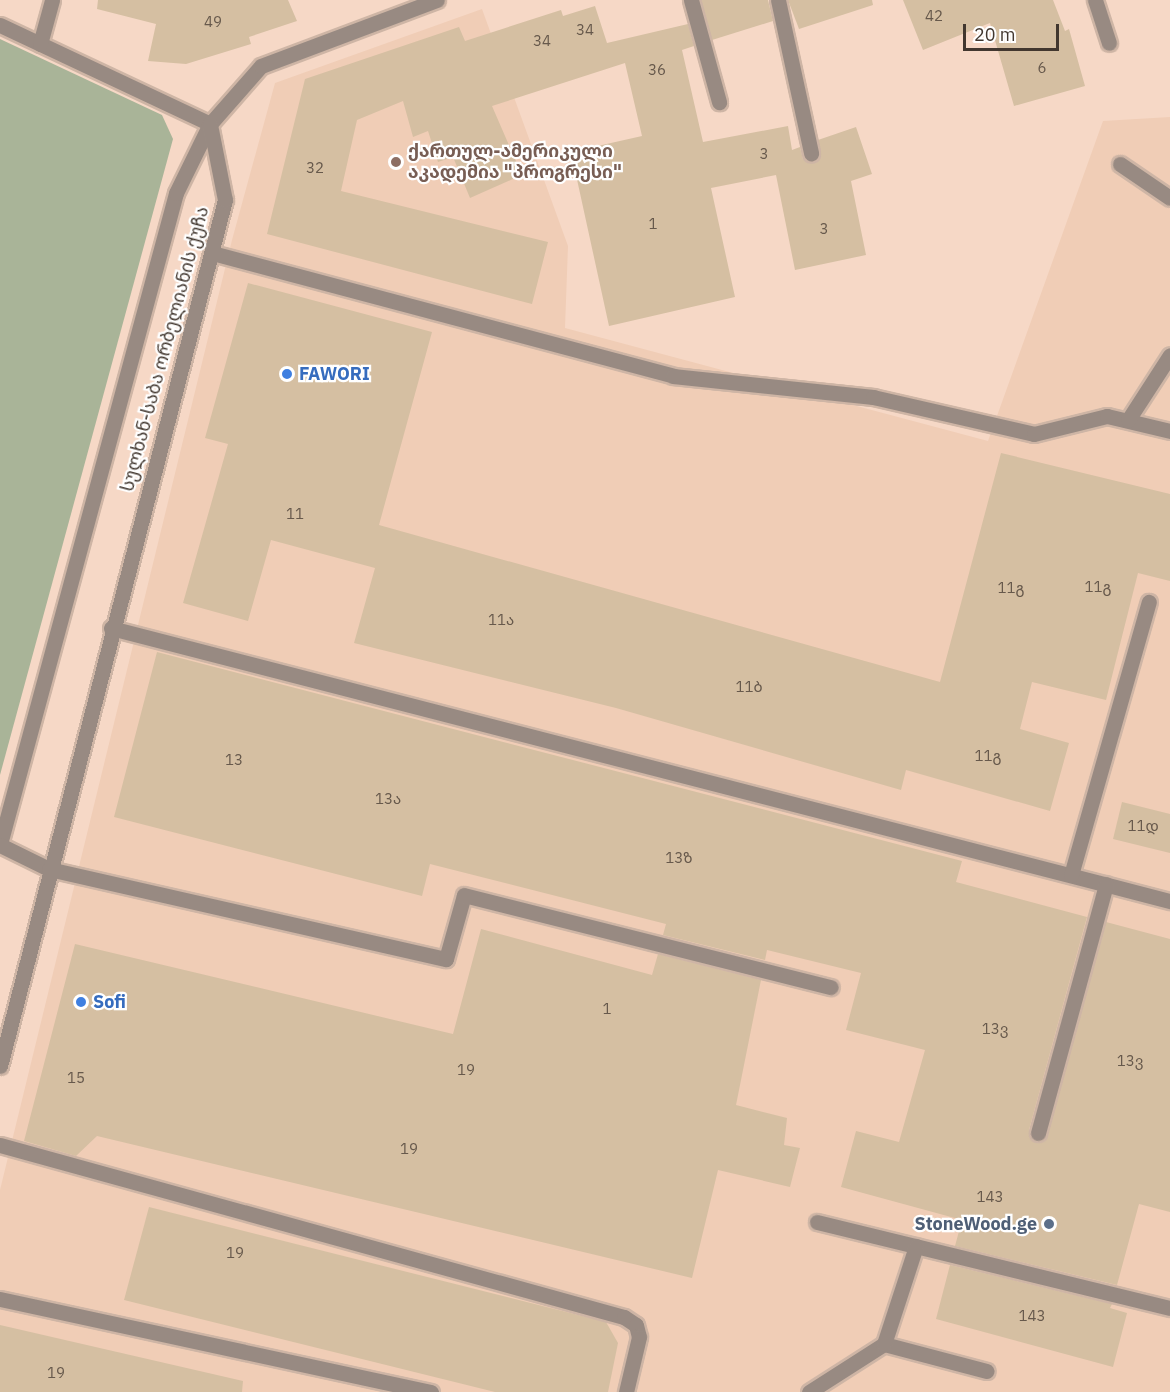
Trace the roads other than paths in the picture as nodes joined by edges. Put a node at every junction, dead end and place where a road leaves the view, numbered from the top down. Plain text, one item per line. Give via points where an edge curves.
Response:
1 (52, 0) edge
2 (437, 0) edge
3 (691, 0) edge
4 (778, 0) edge
5 (1095, 0) edge
6 (0, 25) edge
7 (1109, 43) dead end
8 (40, 44) junction
9 (719, 102) dead end
10 (210, 124) junction
11 (811, 153) dead end
12 (1120, 164) dead end
13 (1170, 198) edge
14 (212, 253) junction
15 (1170, 355) edge
16 (1128, 420) junction
17 (1170, 431) edge
18 (1149, 602) dead end
19 (111, 628) junction
20 (0, 844) edge
21 (49, 869) junction
22 (1071, 875) junction
23 (1106, 884) junction
24 (1170, 901) edge
25 (831, 987) dead end
26 (0, 1066) edge
27 (1038, 1133) dead end
28 (0, 1145) edge
29 (817, 1222) dead end
30 (916, 1246) junction
31 (0, 1299) edge
32 (1170, 1308) edge
33 (884, 1344) junction
34 (986, 1371) dead end
35 (430, 1392) edge
36 (626, 1392) edge
37 (809, 1392) edge

1 - 8 street
2 - 10 street via 261,66
3 - 9 street
4 - 11 street
5 - 7 street
6 - 8 street
8 - 10 street
10 - 14 street, სულხან-საბა ორბელიანის ქუჩა via 225,200
10 - 20 street, სულხან-საბა ორბელიანის ქუჩა via 176,193
12 - 13 street
14 - 16 street via 673,376 873,397 1034,434 1107,416
14 - 19 street, სულხან-საბა ორბელიანის ქუჩა
15 - 16 street
16 - 17 street
18 - 22 street
19 - 21 street, სულხან-საბა ორბელიანის ქუჩა
19 - 22 street
20 - 21 street
21 - 25 street via 446,960 464,895
21 - 26 street, სულხან-საბა ორბელიანის ქუჩა
22 - 23 street
23 - 24 street
23 - 27 street
28 - 36 street via 624,1317 636,1325 639,1337
29 - 30 street
30 - 32 street
30 - 33 street
31 - 35 street
33 - 34 street
33 - 37 street

